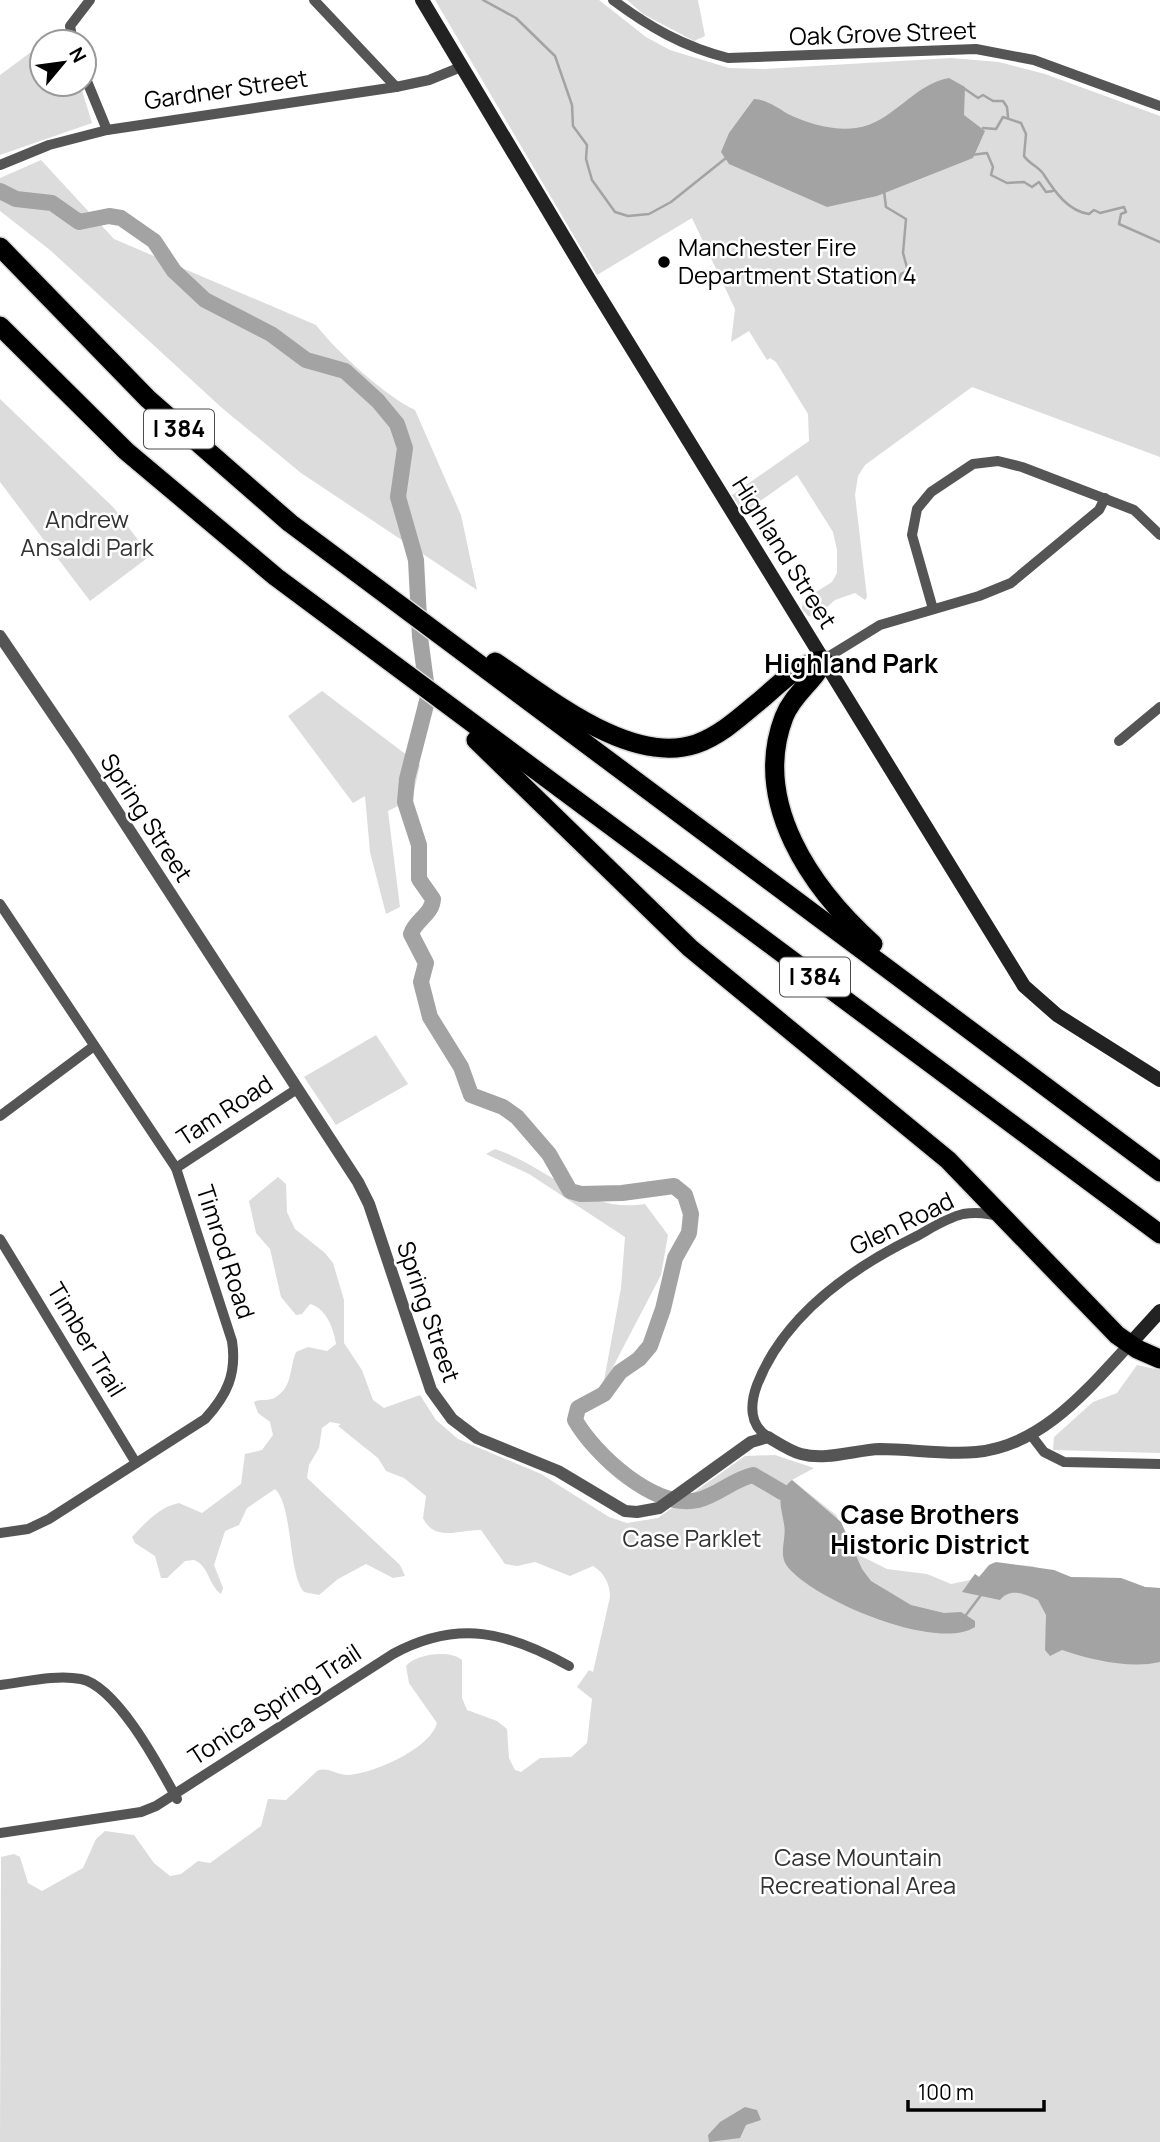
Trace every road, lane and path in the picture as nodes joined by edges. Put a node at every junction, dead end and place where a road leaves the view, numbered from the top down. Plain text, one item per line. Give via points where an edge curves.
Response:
1 (90, 0) edge
2 (314, 0) edge
3 (422, 0) edge
4 (614, 0) edge
5 (70, 28) edge
6 (461, 67) junction
7 (396, 87) junction
8 (94, 98) edge
9 (1160, 106) edge
10 (107, 130) junction
11 (0, 165) edge
12 (0, 247) edge
13 (0, 326) edge
14 (1105, 498) junction
15 (1160, 535) edge
16 (933, 609) junction
17 (0, 636) edge
18 (465, 648) junction
19 (823, 660) junction
20 (1160, 707) edge
21 (469, 728) junction
22 (1119, 741) dead end
23 (0, 904) edge
24 (940, 1007) junction
25 (94, 1046) junction
26 (1160, 1080) edge
27 (297, 1088) junction
28 (0, 1116) edge
29 (176, 1168) junction
30 (1160, 1172) edge
31 (1010, 1221) junction
32 (1160, 1234) edge
33 (0, 1239) edge
34 (1160, 1311) edge
35 (1129, 1345) junction
36 (1160, 1359) edge
37 (1031, 1436) junction
38 (768, 1437) junction
39 (136, 1463) junction
40 (1160, 1464) edge
41 (0, 1533) edge
42 (569, 1666) dead end
43 (0, 1685) edge
44 (176, 1796) junction
45 (0, 1833) edge

1 - 5 street
2 - 7 street
3 - 6 main road, Highland Street
4 - 9 street, Oak Grove Street via 666,36 697,51 728,58 976,49 1034,60
6 - 7 street, Gardner Street
6 - 19 main road, Highland Street
7 - 10 street, Gardner Street
8 - 10 street
10 - 11 street, Gardner Street
12 - 18 highway, I 384 via 98,352 183,432 289,523 406,611 431,619
13 - 21 highway, I 384 via 89,416 182,500 410,677 436,707
14 - 15 street via 1134,510
14 - 16 street via 1099,510 1011,583
14 - 16 street via 1010,464 973,464 931,492 917,509 912,535
16 - 19 street via 880,625
17 - 27 street, Spring Street
18 - 19 highway via 605,732 655,749 687,747 714,736 803,666
18 - 24 highway, I 384
19 - 24 highway via 820,670 792,701 780,731 776,775 785,821 805,866 828,898
19 - 26 main road, Highland Street via 1024,986 1056,1015
20 - 22 street
21 - 31 highway via 682,941 929,1142
21 - 32 highway, I 384
23 - 25 street, Timrod Road
24 - 30 highway, I 384
25 - 28 street
25 - 29 street, Timrod Road
27 - 29 street, Tam Road
27 - 38 street, Spring Street via 369,1204 431,1390 446,1412 477,1438 558,1471 625,1511 651,1511 751,1442
29 - 39 street, Timrod Road via 235,1362 231,1383 205,1419
31 - 35 highway
31 - 38 street, Glen Road via 988,1214 963,1215 870,1259 822,1296 783,1340 754,1394 752,1412 759,1431
33 - 39 street, Timber Trail
34 - 35 main road
35 - 36 highway
35 - 37 street via 1081,1396
37 - 38 street via 978,1452 881,1449 821,1456 801,1454
37 - 40 street via 1044,1452 1064,1462
39 - 41 street, Timrod Road via 49,1519 28,1529
42 - 44 street, Tonica Spring Trail via 510,1638 459,1633 427,1638 393,1654
43 - 44 street via 62,1678 82,1679 101,1689 120,1710
44 - 45 street, Tonica Spring Trail via 141,1812

